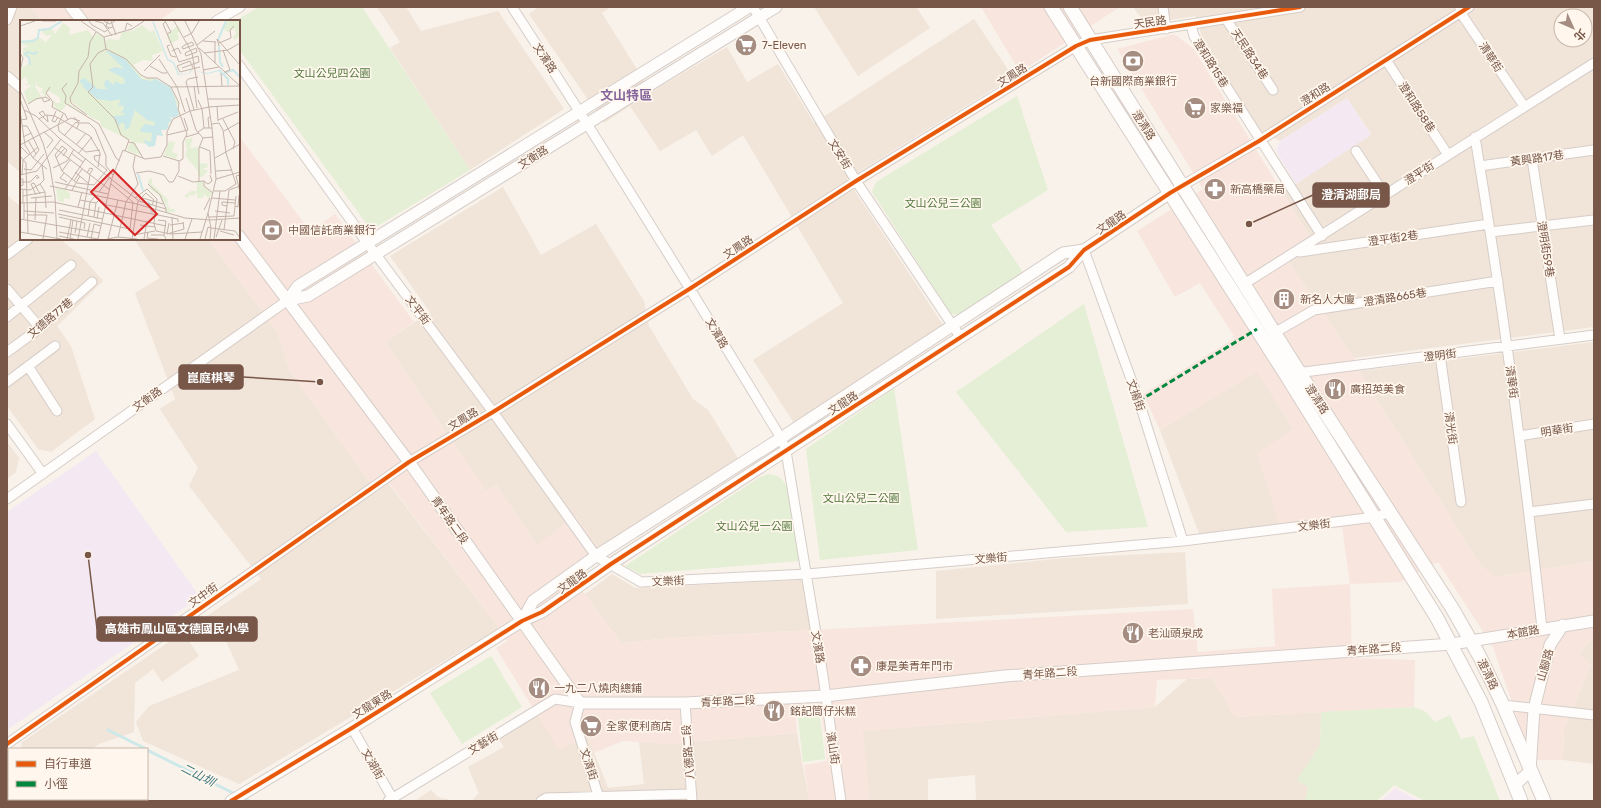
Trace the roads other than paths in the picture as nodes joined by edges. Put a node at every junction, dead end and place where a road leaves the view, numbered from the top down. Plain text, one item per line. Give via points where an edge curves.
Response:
1 (12, 7) edge
2 (71, 7) edge
3 (240, 7) edge
4 (512, 7) edge
5 (749, 7) edge
6 (753, 7) edge
7 (776, 7) edge
8 (1051, 7) edge
9 (1070, 7) edge
10 (1163, 7) edge
11 (1300, 7) edge
12 (1469, 7) edge
13 (1460, 10) edge
14 (1242, 12) edge
15 (759, 17) junction
16 (1226, 19) junction
17 (7, 20) edge
18 (81, 20) edge
19 (218, 20) edge
20 (1191, 24) junction
21 (1166, 29) junction
22 (1090, 40) junction
23 (1076, 46) junction
24 (1386, 60) junction
25 (1594, 63) edge
26 (240, 66) edge
27 (7, 76) edge
28 (20, 87) edge
29 (1273, 90) dead end
30 (1524, 106) junction
31 (581, 112) junction
32 (588, 123) junction
33 (1475, 137) junction
34 (1259, 140) junction
35 (1594, 150) edge
36 (1356, 151) dead end
37 (1448, 155) junction
38 (1532, 159) junction
39 (1480, 166) junction
40 (856, 181) junction
41 (1182, 185) junction
42 (1170, 193) junction
43 (1385, 195) junction
44 (1594, 220) edge
45 (1542, 226) junction
46 (1490, 228) junction
47 (1322, 236) junction
48 (240, 237) edge
49 (27, 240) edge
50 (368, 244) junction
51 (1084, 250) junction
52 (1296, 252) junction
53 (376, 254) junction
54 (7, 255) edge
55 (71, 265) dead end
56 (1498, 281) junction
57 (92, 282) dead end
58 (1244, 284) junction
59 (691, 288) junction
60 (7, 289) edge
61 (288, 300) junction
62 (21, 306) junction
63 (7, 317) edge
64 (953, 326) junction
65 (40, 328) junction
66 (1274, 333) junction
67 (1594, 335) edge
68 (961, 338) junction
69 (1560, 339) junction
70 (55, 346) dead end
71 (1507, 346) junction
72 (7, 352) edge
73 (1440, 355) junction
74 (28, 366) junction
75 (1300, 373) junction
76 (1286, 375) junction
77 (7, 382) edge
78 (57, 411) dead end
79 (493, 412) junction
80 (7, 424) edge
81 (1594, 424) edge
82 (1519, 436) junction
83 (780, 438) junction
84 (786, 451) junction
85 (409, 462) junction
86 (43, 474) junction
87 (7, 499) edge
88 (1461, 502) dead end
89 (1594, 504) edge
90 (1391, 512) junction
91 (1529, 512) junction
92 (1375, 517) junction
93 (1183, 541) junction
94 (596, 556) junction
95 (611, 564) junction
96 (807, 574) junction
97 (522, 621) junction
98 (1594, 621) edge
99 (1563, 625) junction
100 (1542, 628) junction
101 (1472, 641) junction
102 (1452, 644) junction
103 (825, 696) junction
104 (580, 703) junction
105 (685, 703) junction
106 (1503, 705) junction
107 (1534, 709) junction
108 (1594, 716) edge
109 (352, 728) junction
110 (7, 745) edge
111 (1530, 771) junction
112 (1515, 785) junction
113 (238, 797) edge
114 (692, 797) edge
115 (600, 799) edge
116 (391, 800) edge
117 (541, 801) edge
118 (841, 801) edge
119 (1521, 801) edge
120 (1544, 801) edge

1 - 17 street
2 - 18 street
3 - 19 street
4 - 31 street, 文濱路
5 - 31 street, 文衡路
6 - 15 street, 文安街
7 - 15 street, 文衡路
8 - 23 main road, 澄清路
9 - 22 main road, 澄清路
10 - 21 street
11 - 14 street, 天民路
12 - 13 street, 澄和路
13 - 24 street, 澄和路
13 - 30 street, 清華街
14 - 16 street, 天民路
15 - 32 street, 文衡路
15 - 40 street, 文安街
16 - 20 street, 天民路
16 - 29 street, 天民路34巷
20 - 21 street, 天民路
20 - 34 street, 澄和路15巷 via 1194,36
21 - 22 street, 天民路
22 - 23 street, 天民路
22 - 41 main road, 澄清路
23 - 40 street, 文鳳路
23 - 42 main road, 澄清路
24 - 34 street, 澄和路
24 - 37 street, 澄和路58巷
25 - 30 street, 澄平街
26 - 50 street, 文平街
27 - 28 street
30 - 33 street, 澄平街
31 - 32 street, 文濱路
31 - 50 street, 文衡路
32 - 53 street, 文衡路
32 - 59 street, 文濱路
33 - 37 street, 澄平街
33 - 39 street, 清華街
34 - 41 street, 澄和路
34 - 47 street, 澄和路15巷
35 - 38 street, 黃興路17巷
36 - 43 street
37 - 43 street, 澄平街
38 - 39 street, 黃興路17巷
38 - 45 street, 澄明街59巷
39 - 46 street, 清華街
40 - 59 street, 文鳳路
40 - 64 street, 文安街
41 - 42 street, 澄和路
41 - 58 main road, 澄清路
42 - 51 street, 文龍路
42 - 76 main road, 澄清路
43 - 47 street, 澄平街
44 - 45 street, 澄平街2巷
45 - 46 street, 澄平街2巷
45 - 69 street, 澄明街59巷
46 - 52 street, 澄平街2巷
46 - 56 street, 清華街
47 - 52 street, 澄平街
48 - 61 street, 青年路二段
49 - 54 street
50 - 53 street, 文平街
50 - 61 street, 文衡路 via 298,286
51 - 64 street, 文龍路 via 1063,253
51 - 68 street, 文龍路 via 1069,268
51 - 93 street, 文揚街 via 1139,401
52 - 58 street, 澄平街
53 - 61 street, 文衡路 via 308,296
53 - 79 street, 文平街
55 - 62 street
56 - 66 street, 澄清路665巷 via 1314,310
56 - 71 street, 清華街
57 - 65 street, 文德路77巷
58 - 66 main road, 澄清路
59 - 79 street, 文鳳路
59 - 83 street, 文濱路
60 - 62 street
61 - 85 street, 青年路二段
61 - 86 street, 文衡路
62 - 63 street
62 - 65 street
64 - 68 street, 文安街
64 - 83 street, 文龍路
65 - 72 street, 文德路77巷
66 - 75 main road, 澄清路
67 - 69 street, 澄明街
68 - 84 street, 文龍路
69 - 71 street, 澄明街
70 - 74 street
71 - 73 street, 澄明街
71 - 82 street, 清華街
73 - 75 street, 澄明街
73 - 88 street, 清光街
74 - 77 street
74 - 78 street
75 - 76 street, 澄明街
75 - 90 main road, 澄清路
76 - 92 main road, 澄清路
79 - 85 street, 文鳳路
79 - 94 street, 文平街
80 - 86 street
81 - 82 street, 明華街
82 - 91 street, 清華街
83 - 84 street, 文濱路
83 - 94 street, 文龍路
84 - 95 street, 文龍路
84 - 96 street, 文濱路
85 - 97 street, 青年路二段
85 - 110 street, 文中街
86 - 87 street, 文衡路
89 - 91 street
90 - 92 street, 文樂街
90 - 101 main road, 澄清路
91 - 100 street, 清華街
92 - 93 street, 文樂街
92 - 102 main road, 澄清路
93 - 96 street, 文樂街
94 - 95 street, 文樂街
94 - 97 street, 文龍路 via 533,601
95 - 96 street, 文樂街 via 641,582
95 - 97 street, 文龍路 via 542,612
96 - 103 street, 文濱路
97 - 104 street, 青年路二段
97 - 109 street, 文龍東路
98 - 99 street, 本館路
99 - 100 street, 本館路
99 - 107 street, 山腳路 via 1550,645
100 - 101 street, 本館路
101 - 102 street, 本館路
101 - 106 main road, 澄清路
102 - 103 street, 青年路二段 via 1005,676
102 - 112 main road, 澄清路 via 1481,702
103 - 105 street, 青年路二段
103 - 118 street, 濱山街
104 - 105 street, 青年路二段
104 - 115 street, 文清街 via 575,722
104 - 116 street, 文藝街 via 555,699
105 - 114 street, 八德路二段
106 - 107 street
106 - 111 main road, 澄清路
107 - 108 street
107 - 111 street, 山腳路
109 - 113 street, 文龍東路
109 - 116 street, 文湖街
111 - 112 street
111 - 120 main road, 澄清路
112 - 119 main road, 澄清路
114 - 115 street
115 - 117 street via 546,798

